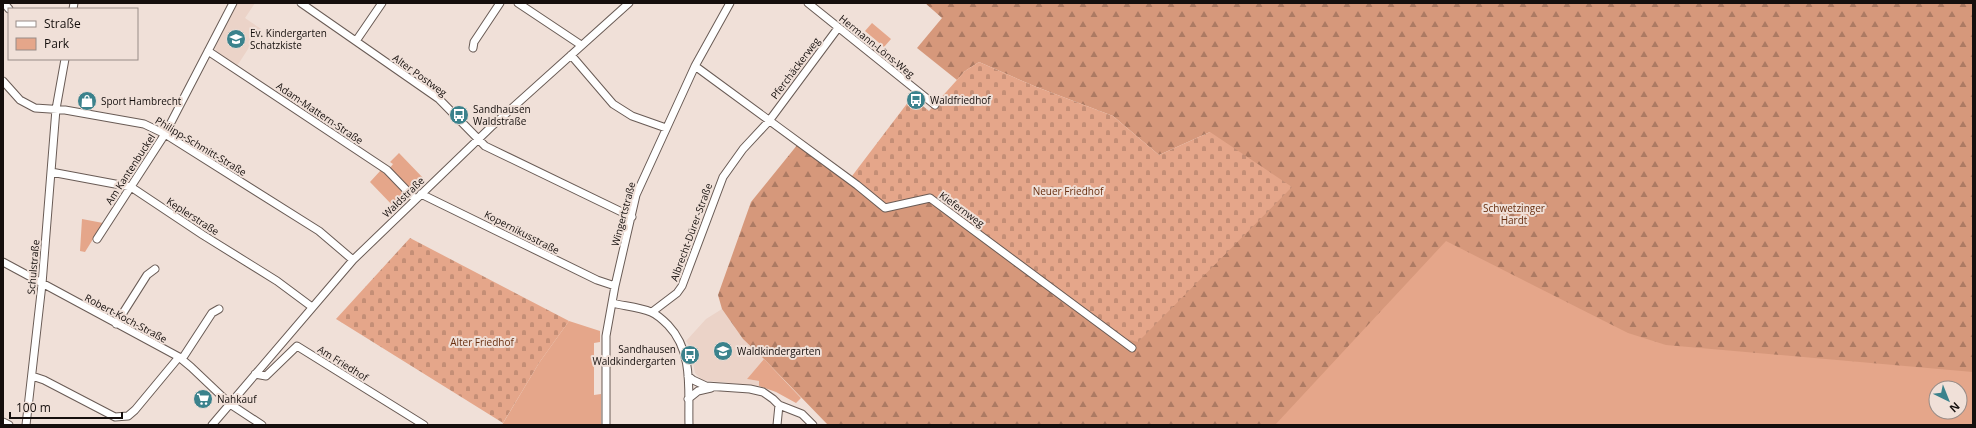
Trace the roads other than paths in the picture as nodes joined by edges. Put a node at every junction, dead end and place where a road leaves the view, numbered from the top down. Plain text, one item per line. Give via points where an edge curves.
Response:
1 (233, 3) edge
2 (301, 3) edge
3 (382, 3) edge
4 (500, 3) edge
5 (518, 3) edge
6 (629, 3) edge
7 (730, 3) edge
8 (808, 3) edge
9 (838, 28) junction
10 (356, 41) junction
11 (581, 45) junction
12 (473, 48) dead end
13 (208, 51) junction
14 (571, 54) junction
15 (65, 60) edge
16 (695, 66) junction
17 (3, 81) edge
18 (935, 105) dead end
19 (56, 109) junction
20 (769, 121) junction
21 (666, 128) junction
22 (165, 134) junction
23 (478, 140) junction
24 (51, 172) junction
25 (131, 187) junction
26 (418, 196) junction
27 (632, 217) junction
28 (98, 239) dead end
29 (353, 260) junction
30 (3, 262) edge
31 (155, 269) dead end
32 (42, 284) junction
33 (615, 286) junction
34 (612, 303) junction
35 (312, 307) junction
36 (219, 309) dead end
37 (652, 312) junction
38 (116, 324) junction
39 (1132, 348) dead end
40 (180, 358) junction
41 (255, 374) junction
42 (32, 376) junction
43 (688, 376) junction
44 (714, 387) junction
45 (688, 399) junction
46 (230, 404) junction
47 (779, 405) junction
48 (3, 422) edge
49 (421, 424) edge
50 (8, 425) edge
51 (26, 425) edge
52 (212, 425) edge
53 (262, 425) edge
54 (606, 425) edge
55 (689, 425) edge
56 (777, 425) edge
57 (813, 425) edge

1 - 13 street, Am Kantenbuckel
2 - 10 street, Alter Postweg
3 - 10 street
4 - 12 street via 474,42
5 - 11 street
6 - 11 street, Waldstraße
7 - 16 street, Wingertstraße
8 - 9 street, Hermann-Löns-Weg
9 - 18 street, Hermann-Löns-Weg
9 - 20 street, Pferchäckerweg
10 - 23 street, Alter Postweg via 439,100
11 - 14 street, Waldstraße
13 - 22 street, Am Kantenbuckel
13 - 26 street, Adam-Mattern-Straße via 387,170
14 - 21 street via 613,104 622,111
14 - 23 street, Waldstraße
15 - 19 street, Schulstraße
16 - 20 street, Kiefernweg
16 - 21 street, Wingertstraße
17 - 19 street, Philipp-Schmitt-Straße via 27,105 46,110
19 - 22 street, Philipp-Schmitt-Straße via 144,124
19 - 24 street, Schulstraße
20 - 37 street, Albrecht-Dürer-Straße via 722,177 682,286 677,293
20 - 39 street, Kiefernweg via 886,208 930,198
21 - 27 street, Wingertstraße via 636,195
22 - 25 street, Am Kantenbuckel
22 - 29 street, Philipp-Schmitt-Straße via 319,231
23 - 26 street, Waldstraße
23 - 27 street, Alter Postweg
24 - 25 street, Keplerstraße
24 - 32 street, Schulstraße
25 - 28 street, Am Kantenbuckel
25 - 35 street, Keplerstraße via 277,281
26 - 29 street, Waldstraße
26 - 33 street, Kopernikusstraße via 597,280
27 - 33 street, Wingertstraße
29 - 35 street, Waldstraße
30 - 32 street, Robert-Koch-Straße
31 - 38 street via 147,275
32 - 38 street, Robert-Koch-Straße
32 - 42 street, Schulstraße
33 - 34 street, Wingertstraße
34 - 37 street
34 - 54 street, Wingertstraße via 606,336
35 - 41 street, Waldstraße
36 - 40 street via 212,313
37 - 43 street via 667,324 681,342 686,356
38 - 40 street, Robert-Koch-Straße
40 - 42 street via 135,410 122,417 109,415
40 - 46 street, Robert-Koch-Straße
41 - 46 street, Waldstraße
41 - 49 street, Am Friedhof via 266,376 297,346
42 - 51 street, Schulstraße
43 - 44 street via 698,383
43 - 45 street
44 - 45 street via 698,391
44 - 47 street via 763,392
45 - 55 street
46 - 52 street, Waldstraße
46 - 53 street, Robert-Koch-Straße
47 - 56 street
47 - 57 street via 802,414
48 - 50 street

